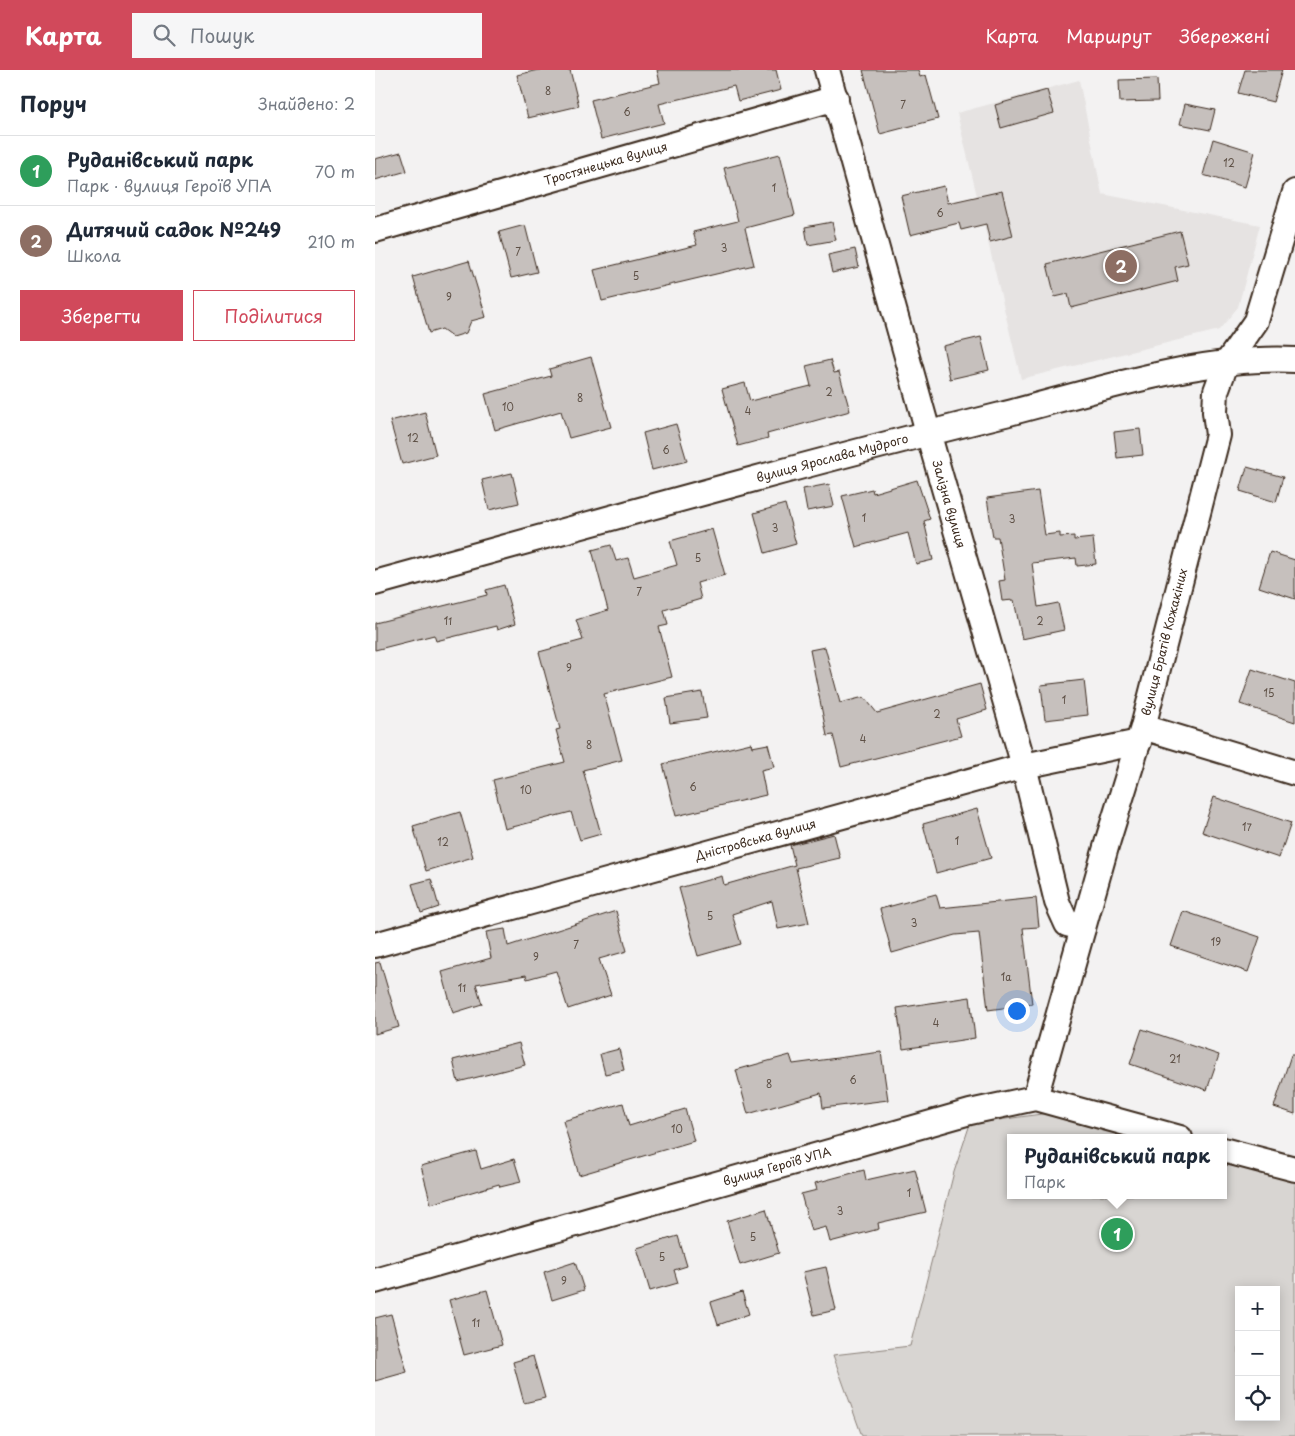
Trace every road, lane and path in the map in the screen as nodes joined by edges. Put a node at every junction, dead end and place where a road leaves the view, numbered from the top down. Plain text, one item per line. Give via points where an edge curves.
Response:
1 (827, 70) edge
2 (836, 98) junction
3 (1295, 192) edge
4 (375, 230) edge
5 (1295, 360) edge
6 (1226, 364) junction
7 (928, 433) junction
8 (375, 583) edge
9 (1141, 734) junction
10 (1024, 766) junction
11 (1295, 773) edge
12 (1083, 928) junction
13 (375, 945) edge
14 (1035, 1098) junction
15 (1166, 1134) edge
16 (1227, 1151) edge
17 (1295, 1169) edge
18 (375, 1281) edge

1 - 2 street, Залізна вулиця
2 - 4 street, Тростянецька вулиця
2 - 7 street, Залізна вулиця
3 - 6 street, вулиця Братів Кожакіних via 1256,321
5 - 6 street, вулиця Ярослава Мудрого
6 - 7 street, вулиця Ярослава Мудрого via 1178,371
6 - 9 street, вулиця Братів Кожакіних via 1216,391 1218,436
7 - 8 street, вулиця Ярослава Мудрого
7 - 10 street, Залізна вулиця
9 - 10 street, Дністровська вулиця
9 - 11 street
9 - 12 street, вулиця Братів Кожакіних
10 - 12 street, Залізна вулиця via 1057,902 1067,924
10 - 13 street, Дністровська вулиця
12 - 14 street, вулиця Братів Кожакіних
14 - 15 street, вулиця Героїв УПА
14 - 18 street, вулиця Героїв УПА via 970,1112
16 - 17 street

